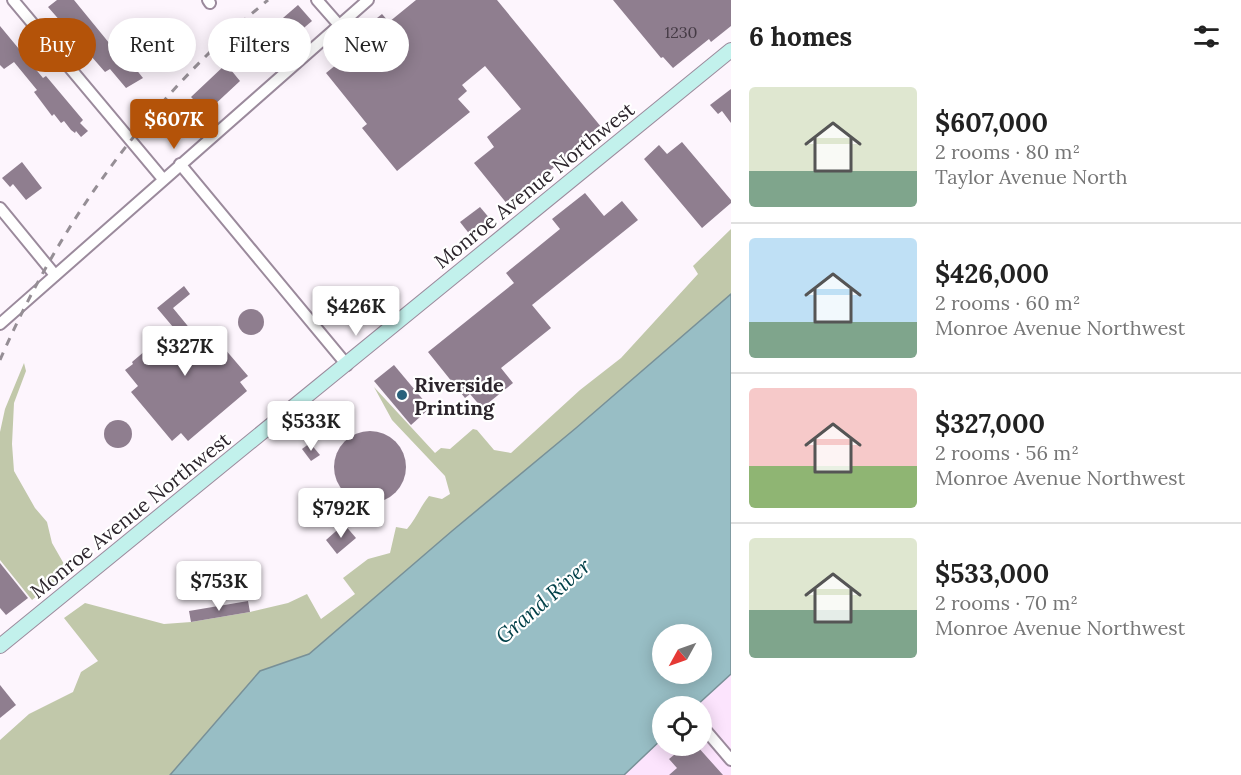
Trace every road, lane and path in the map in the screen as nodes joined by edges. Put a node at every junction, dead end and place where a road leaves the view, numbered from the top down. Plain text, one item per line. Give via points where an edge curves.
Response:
1 (13, 0) edge
2 (317, 0) edge
3 (368, 0) edge
4 (332, 18) edge
5 (348, 18) edge
6 (323, 40) edge
7 (731, 50) edge
8 (180, 164) junction
9 (163, 179) junction
10 (0, 208) edge
11 (55, 275) junction
12 (0, 324) edge
13 (347, 365) junction
14 (0, 646) edge
15 (712, 738) edge
16 (731, 760) edge

1 - 9 street
2 - 4 street
3 - 5 street
6 - 8 street
7 - 13 main road, Monroe Avenue Northwest
8 - 9 street
8 - 13 street
9 - 11 street
10 - 11 street
11 - 12 street
13 - 14 main road, Monroe Avenue Northwest
15 - 16 street

